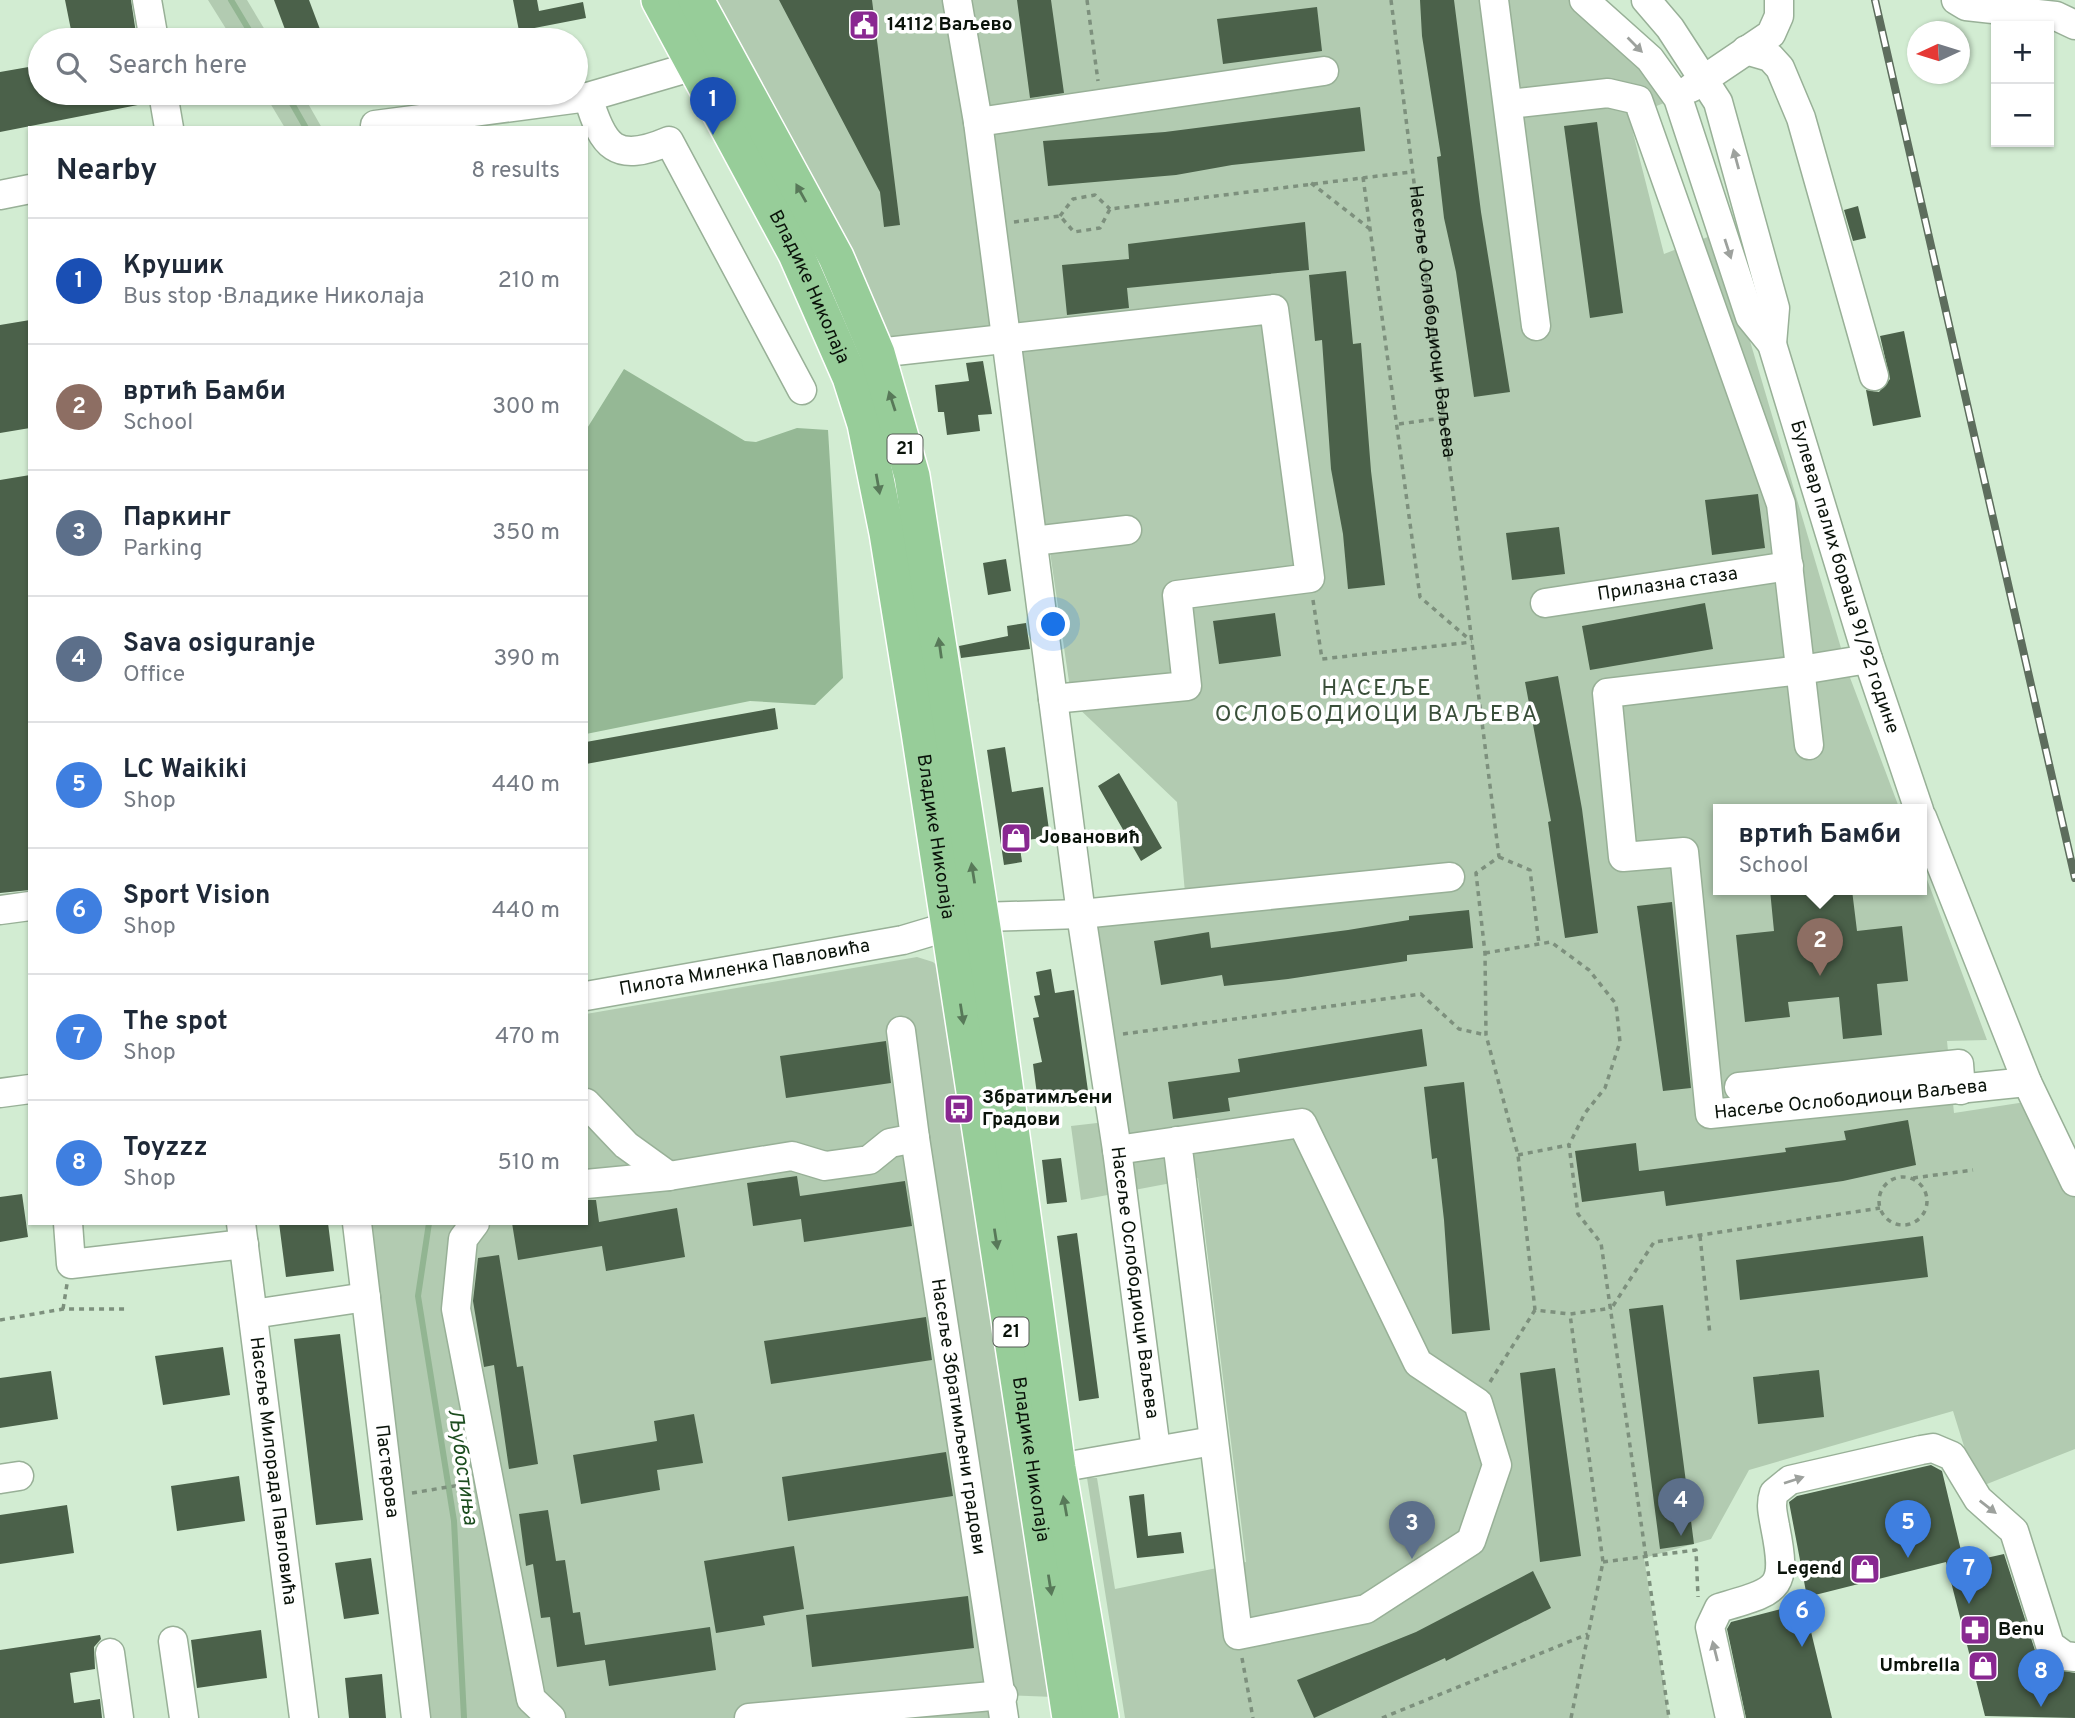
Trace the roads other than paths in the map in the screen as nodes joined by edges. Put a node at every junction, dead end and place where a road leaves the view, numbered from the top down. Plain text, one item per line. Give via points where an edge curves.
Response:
1 (147, 0) edge
2 (659, 0) edge
3 (696, 0) edge
4 (957, 0) edge
5 (1494, 0) edge
6 (1584, 0) edge
7 (1646, 0) edge
8 (1779, 0) edge
9 (1956, 0) edge
10 (2075, 25) edge
11 (152, 28) edge
12 (1746, 50) junction
13 (694, 66) junction
14 (1324, 71) dead end
15 (1705, 78) junction
16 (588, 97) joint
17 (1678, 98) junction
18 (1509, 104) junction
19 (165, 105) edge
20 (530, 105) edge
21 (978, 122) junction
22 (169, 126) edge
23 (377, 126) edge
24 (28, 189) edge
25 (0, 195) edge
26 (1536, 326) dead end
27 (1005, 338) junction
28 (1773, 348) junction
29 (877, 353) junction
30 (1731, 365) junction
31 (1874, 376) dead end
32 (802, 390) dead end
33 (1127, 530) dead end
34 (1033, 541) junction
35 (1789, 566) junction
36 (1545, 603) dead end
37 (1868, 659) junction
38 (1801, 670) junction
39 (1053, 699) junction
40 (1808, 745) dead end
41 (1917, 804) edge
42 (1927, 830) edge
43 (1450, 877) dead end
44 (28, 906) edge
45 (0, 910) edge
46 (1081, 914) junction
47 (966, 932) junction
48 (593, 991) edge
49 (588, 1010) edge
50 (901, 1031) dead end
51 (2027, 1082) junction
52 (1739, 1087) dead end
53 (28, 1089) edge
54 (1961, 1090) junction
55 (0, 1093) edge
56 (588, 1105) edge
57 (915, 1138) junction
58 (1177, 1141) junction
59 (1117, 1150) junction
60 (669, 1176) junction
61 (2075, 1182) edge
62 (588, 1184) edge
63 (68, 1225) edge
64 (358, 1225) edge
65 (474, 1225) edge
66 (243, 1234) edge
67 (366, 1297) junction
68 (253, 1314) junction
69 (1213, 1441) junction
70 (1156, 1450) junction
71 (1058, 1468) junction
72 (173, 1641) dead end
73 (110, 1653) dead end
74 (2075, 1657) edge
75 (1003, 1706) edge
76 (531, 1708) edge
77 (119, 1718) edge
78 (184, 1718) edge
79 (304, 1718) edge
80 (416, 1718) edge
81 (551, 1718) edge
82 (749, 1718) edge
83 (1070, 1718) edge
84 (1101, 1718) edge
85 (1730, 1718) edge

1 - 11 street
2 - 13 main road, Владике Николаја / 21
29 -> 3 main road, Владике Николаја / 21 via 836,257
4 - 21 street, Насеље Ослободиоци Ваљева
5 - 18 street
6 -> 17 street, Булевар палих бораца 91/92 године via 1650,59
7 - 15 street, Булевар палих бораца 91/92 године
8 - 12 street via 1779,16 1771,34
9 - 10 street via 1966,6 2056,16
12 - 15 street
12 - 31 street via 1770,57 1780,68 1801,118
13 - 16 street
13 -> 47 main road, Владике Николаја / 21 via 796,254 827,319 865,424
14 - 21 street
15 - 17 street
28 -> 15 street, Булевар палих бораца 91/92 године via 1775,308 1728,128
16 - 32 street via 598,131 610,145 630,152 669,141
17 -> 28 street, Булевар палих бораца 91/92 године via 1750,317
18 - 26 street
18 - 30 street via 1608,93 1638,100
19 - 22 street
20 - 23 street
21 - 27 street, Насеље Ослободиоци Ваљева
24 - 25 street
27 - 29 street
27 - 34 street, Насеље Ослободиоци Ваљева
27 - 39 street via 1274,309 1310,578 1177,595 1187,686
28 - 30 street
28 - 37 street, Булевар палих бораца 91/92 године
47 -> 29 main road, Владике Николаја / 21 via 918,510
30 - 35 street via 1781,504
33 - 34 street
34 - 39 street, Насеље Ослободиоци Ваљева
35 - 36 street, Прилазна стаза
35 - 38 street
37 - 38 street, Насеље Ослободиоци Ваљева
37 - 41 street, Булевар палих бораца 91/92 године
38 - 40 street
38 - 54 street, Насеље Ослободиоци Ваљева via 1607,693 1623,856 1684,852 1710,1114
39 - 46 street, Насеље Ослободиоци Ваљева
42 - 51 street
43 - 46 street, Пилота Миленка Павловића
44 - 45 street
46 - 47 street, Пилота Миленка Павловића
46 - 59 street, Насеље Ослободиоци Ваљева
47 - 48 street, Пилота Миленка Павловића
47 - 71 main road, Владике Николаја / 21
47 -> 83 main road, Владике Николаја / 21
48 - 49 street
50 - 57 street, Насеље Збратимљени градови
51 - 54 street, Насеље Ослободиоци Ваљева
51 - 61 street
52 - 54 street via 1959,1064
53 - 55 street
56 - 60 street via 626,1145
57 - 60 street via 890,1143 869,1160 825,1166 792,1156
57 - 75 street, Насеље Збратимљени градови
58 - 59 street
58 - 69 street
58 - 69 street via 1302,1123 1418,1363 1478,1403 1497,1465 1471,1541 1366,1609 1238,1635
59 - 70 street, Насеље Ослободиоци Ваљева
60 - 62 street
63 - 66 street via 71,1264
64 - 67 street, Пастерова
65 - 76 street via 463,1239 456,1309
66 - 68 street, Насеље Милорада Павловића
67 - 68 street
67 - 80 street, Пастерова
68 - 79 street, Насеље Милорада Павловића
69 - 70 street
70 - 71 street
84 -> 71 main road, Владике Николаја / 21
72 - 78 street
73 - 77 street
85 -> 74 street via 1710,1627 1719,1608 1763,1595 1779,1580 1783,1568 1772,1511 1774,1493 1790,1480 1933,1448 1952,1456 1978,1499 2014,1531 2050,1645 2064,1656
75 - 82 street, Насеље Збратимљени градови
76 - 81 street

